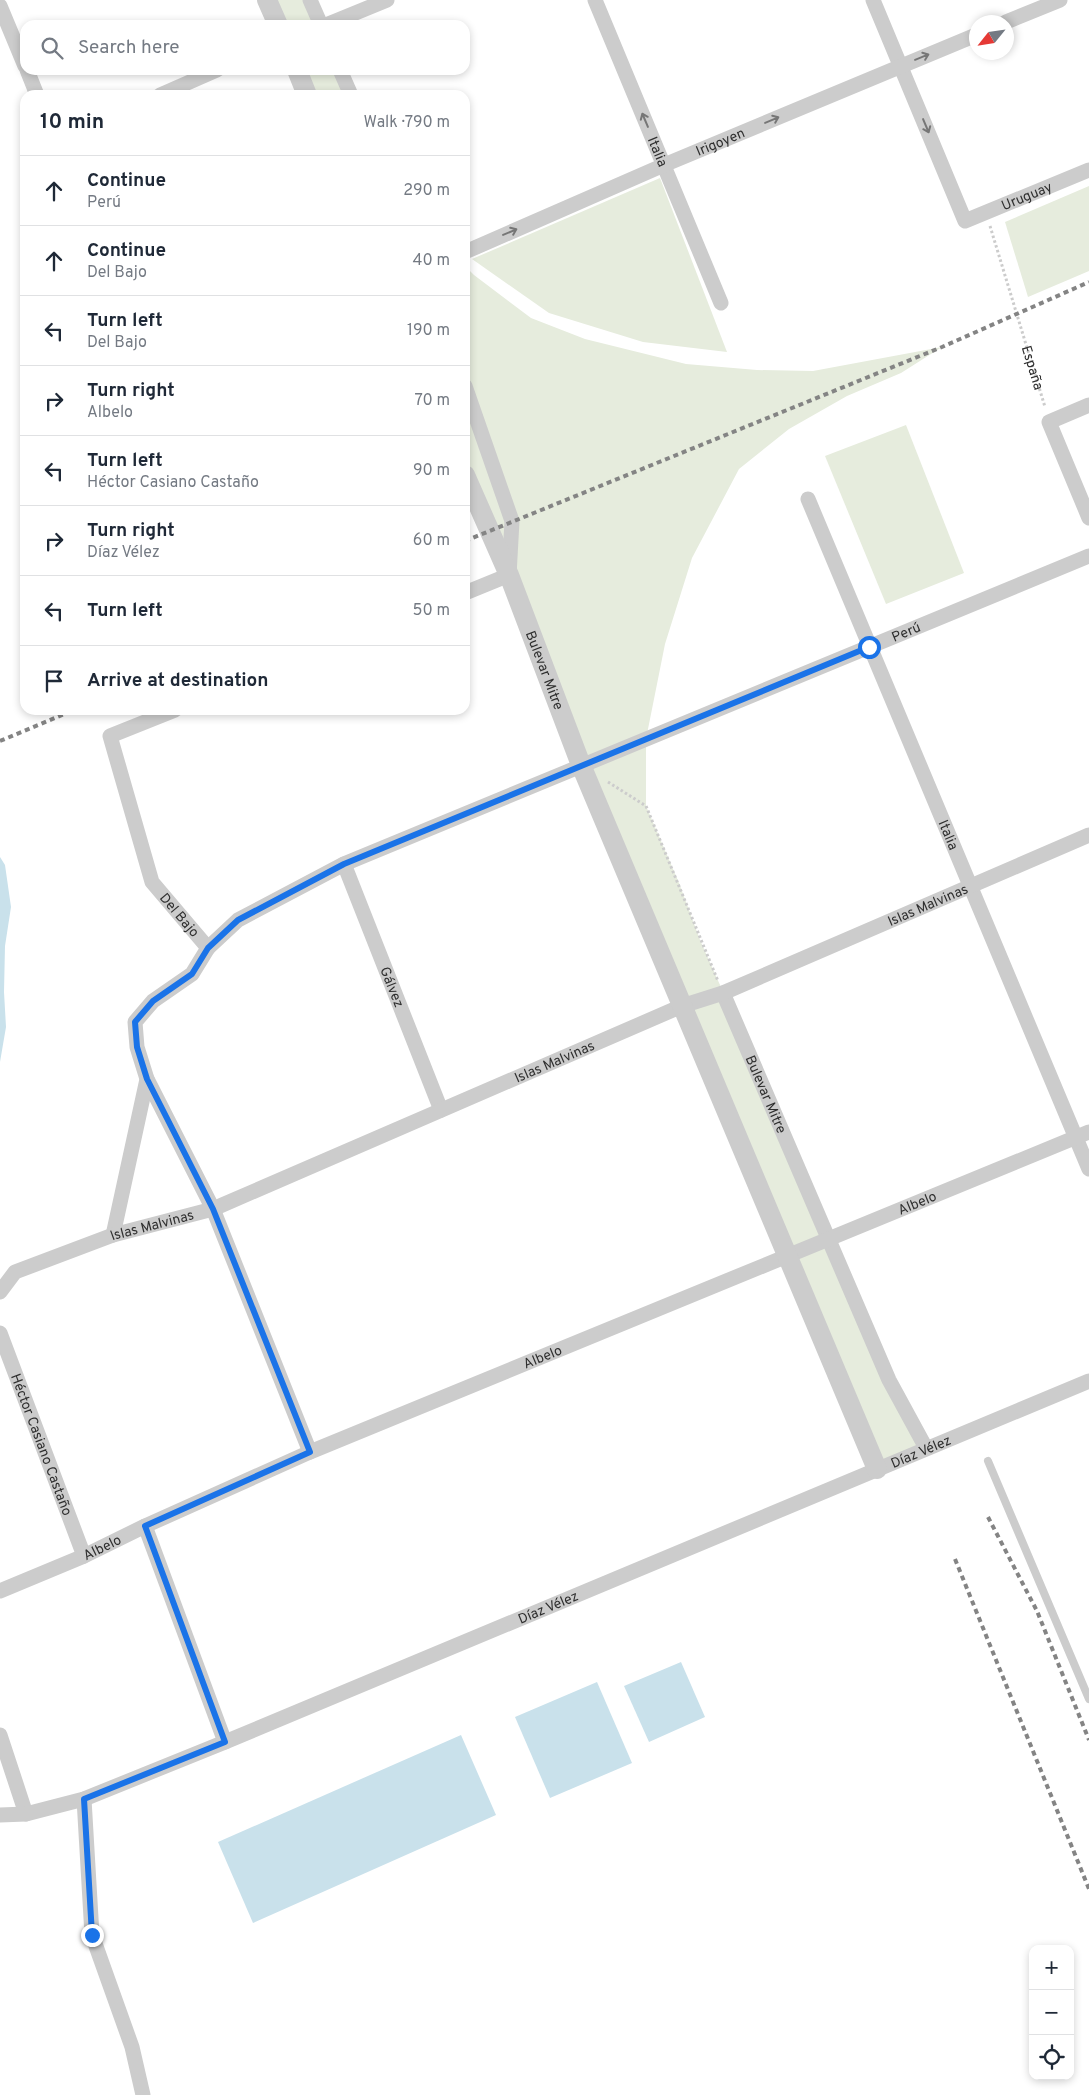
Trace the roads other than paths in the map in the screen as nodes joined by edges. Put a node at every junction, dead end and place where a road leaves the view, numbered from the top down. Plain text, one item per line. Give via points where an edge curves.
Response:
1 (267, 0) edge
2 (310, 0) edge
3 (387, 0) edge
4 (595, 0) edge
5 (873, 0) edge
6 (1060, 0) edge
7 (0, 6) edge
8 (1014, 19) edge
9 (276, 20) edge
10 (319, 20) edge
11 (338, 20) edge
12 (969, 37) edge
13 (20, 54) edge
14 (901, 66) junction
15 (29, 75) edge
16 (206, 75) edge
17 (299, 75) edge
18 (342, 75) edge
19 (35, 90) edge
20 (171, 90) edge
21 (305, 90) edge
22 (348, 90) edge
23 (664, 165) junction
24 (1089, 170) edge
25 (470, 250) edge
26 (721, 303) dead end
27 (470, 400) edge
28 (1089, 405) edge
29 (470, 487) edge
30 (808, 499) dead end
31 (1089, 518) edge
32 (1089, 556) edge
33 (508, 575) junction
34 (470, 591) edge
35 (869, 647) junction
36 (162, 715) edge
37 (581, 765) junction
38 (1089, 835) edge
39 (344, 864) junction
40 (970, 885) junction
41 (208, 948) junction
42 (723, 993) junction
43 (682, 1006) junction
44 (147, 1079) junction
45 (441, 1110) junction
46 (1082, 1135) edge
47 (1089, 1169) edge
48 (213, 1209) junction
49 (113, 1234) junction
50 (830, 1240) junction
51 (787, 1257) junction
52 (0, 1292) edge
53 (0, 1333) edge
54 (1089, 1380) edge
55 (926, 1448) junction
56 (310, 1452) junction
57 (988, 1461) dead end
58 (877, 1469) junction
59 (145, 1526) junction
60 (84, 1556) junction
61 (0, 1591) edge
62 (1089, 1699) edge
63 (0, 1735) edge
64 (225, 1742) junction
65 (84, 1799) junction
66 (26, 1814) junction
67 (0, 1815) edge
68 (144, 2095) edge

1 - 9 street
2 - 10 street
3 - 11 street
23 -> 4 street, Italia
5 - 14 street
6 - 8 street
7 - 13 street
14 -> 12 street, Irigoyen
23 -> 14 street, Irigoyen
14 -> 24 street, Uruguay via 965,221
15 - 19 street
16 - 20 street
17 - 21 street
18 - 22 street
25 -> 23 street, Irigoyen
23 - 26 street, Italia
27 - 33 street, Bulevar Mitre via 512,521
28 - 31 street via 1049,422
29 - 33 street, Bulevar Mitre
30 - 35 street, Italia
32 - 35 street, Perú
33 - 34 street
33 - 37 street, Bulevar Mitre
35 - 37 street, Perú
35 - 40 street, Italia
36 - 41 street, Del Bajo via 110,736 152,882
37 - 39 street, Perú
37 - 43 street, Bulevar Mitre
38 - 40 street, Islas Malvinas
39 - 41 street, Perú via 238,920
39 - 45 street, Gálvez
40 - 42 street, Islas Malvinas
40 - 46 street, Italia
41 - 44 street, Del Bajo via 192,974 153,1001 135,1022 137,1047
42 - 43 street, Islas Malvinas
42 - 50 street, Bulevar Mitre
43 - 45 street, Islas Malvinas
43 - 51 street, Bulevar Mitre
44 - 48 street, Del Bajo
44 - 49 street
45 - 48 street, Islas Malvinas
46 - 47 street, Italia
46 - 50 street, Albelo
48 - 49 street, Islas Malvinas
48 - 56 street, Del Bajo
49 - 52 street, Islas Malvinas via 15,1272
50 - 51 street, Albelo
50 - 55 street, Bulevar Mitre via 889,1380
51 - 56 street, Albelo
51 - 58 street, Bulevar Mitre
53 - 60 street, Héctor Casiano Castaño
54 - 55 street, Díaz Vélez
55 - 58 street, Díaz Vélez
56 - 59 street, Albelo
57 - 62 lane
58 - 64 street, Díaz Vélez
59 - 60 street, Albelo
59 - 64 street
60 - 61 street, Albelo
63 - 66 street
64 - 65 street, Díaz Vélez
65 - 66 street, Díaz Vélez
65 - 68 street via 92,1935 132,2047
66 - 67 street, Díaz Vélez

